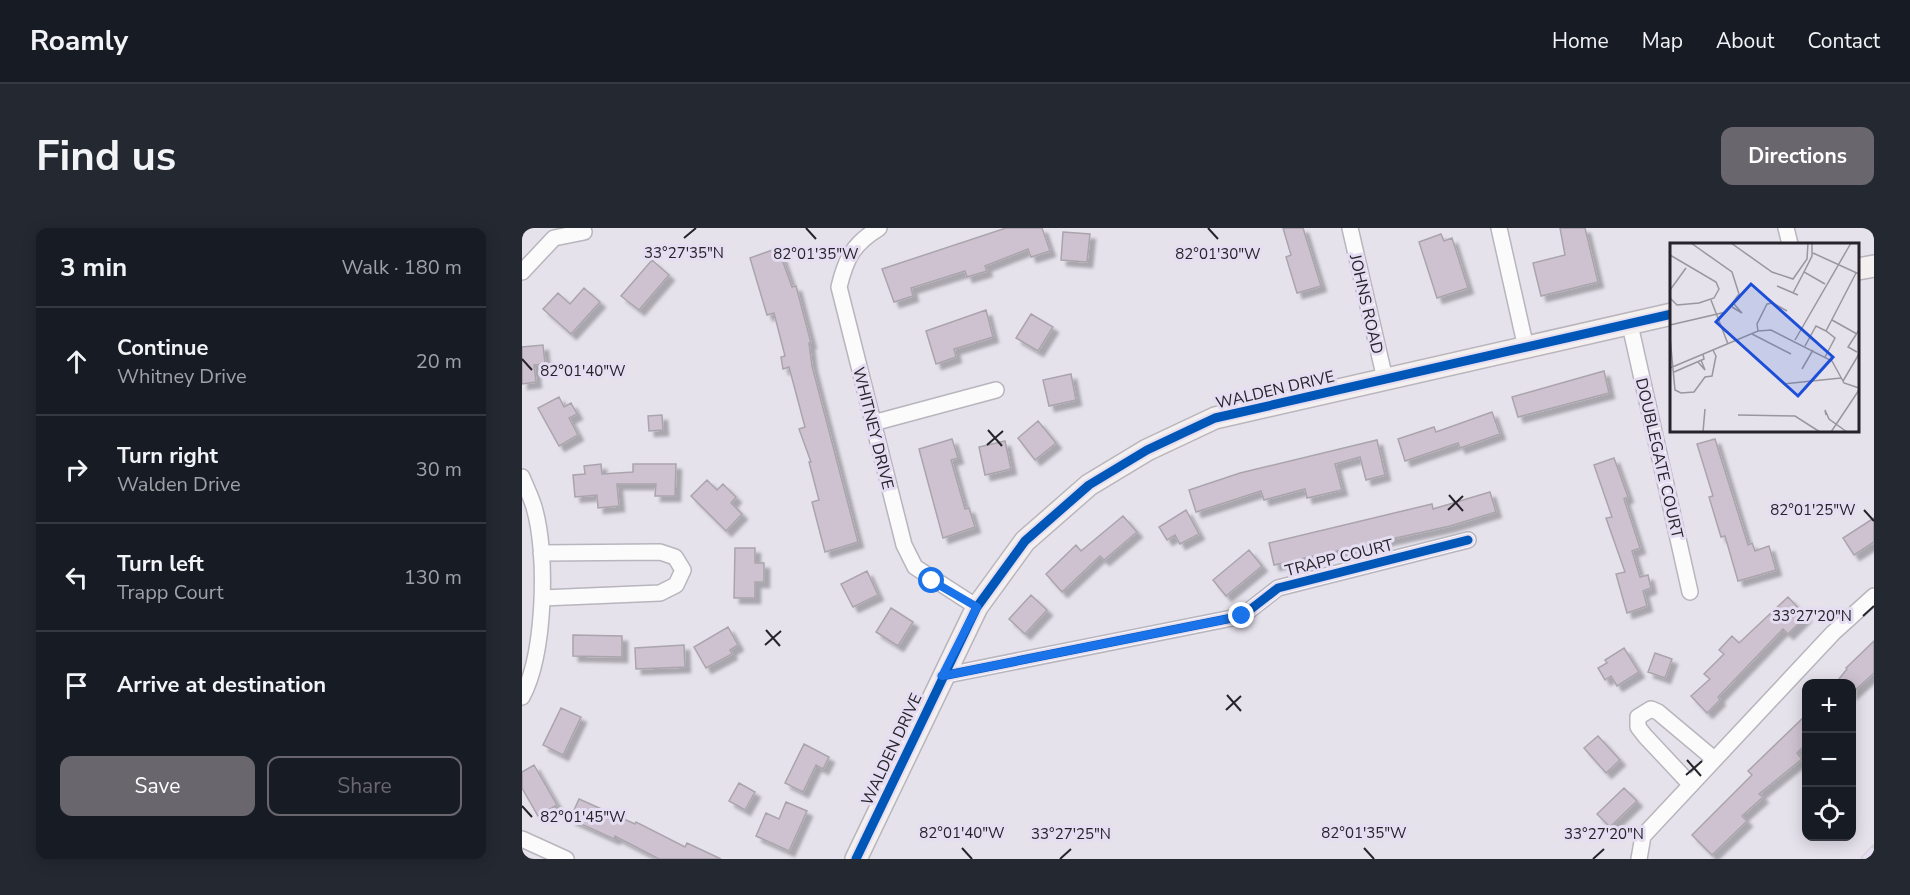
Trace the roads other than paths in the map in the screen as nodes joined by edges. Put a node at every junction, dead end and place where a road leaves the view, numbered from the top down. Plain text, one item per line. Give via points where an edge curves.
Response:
1 (879, 228) edge
2 (1350, 228) edge
3 (1499, 228) edge
4 (1786, 228) edge
5 (584, 232) dead end
6 (1790, 243) edge
7 (1874, 266) edge
8 (1859, 269) edge
9 (522, 272) edge
10 (1670, 314) edge
11 (1630, 325) junction
12 (1526, 348) junction
13 (1385, 379) junction
14 (996, 390) dead end
15 (873, 423) junction
16 (522, 477) edge
17 (1468, 540) dead end
18 (542, 553) junction
19 (1690, 592) dead end
20 (1874, 596) edge
21 (542, 598) junction
22 (977, 607) junction
23 (942, 676) junction
24 (522, 697) edge
25 (1714, 759) junction
26 (1691, 784) junction
27 (522, 839) edge
28 (566, 859) edge
29 (856, 859) edge
30 (1639, 859) edge

1 - 15 street, WHITNEY DRIVE via 862,239 845,261 839,288
2 - 13 street, JOHNS ROAD
3 - 12 street
4 - 6 street
5 - 9 street via 554,238
7 - 8 street
10 - 11 street, WALDEN DRIVE
11 - 12 street, WALDEN DRIVE
11 - 19 street, DOUBLEGATE COURT
12 - 13 street, WALDEN DRIVE
13 - 22 street, WALDEN DRIVE via 1215,418 1147,450 1089,485 1025,541
14 - 15 street
15 - 22 street, WHITNEY DRIVE via 904,545 915,567
16 - 18 street via 534,508
17 - 23 street, TRAPP COURT via 1278,588 1242,616
18 - 21 street
18 - 21 street via 660,552 675,557 683,570 676,585 660,593
20 - 25 street via 1833,633
21 - 24 street via 537,643
22 - 23 street, WALDEN DRIVE
23 - 29 street, WALDEN DRIVE
25 - 26 street
25 - 26 street via 1658,712 1651,709 1638,717 1638,727 1645,736
26 - 30 street via 1643,836
27 - 28 street

